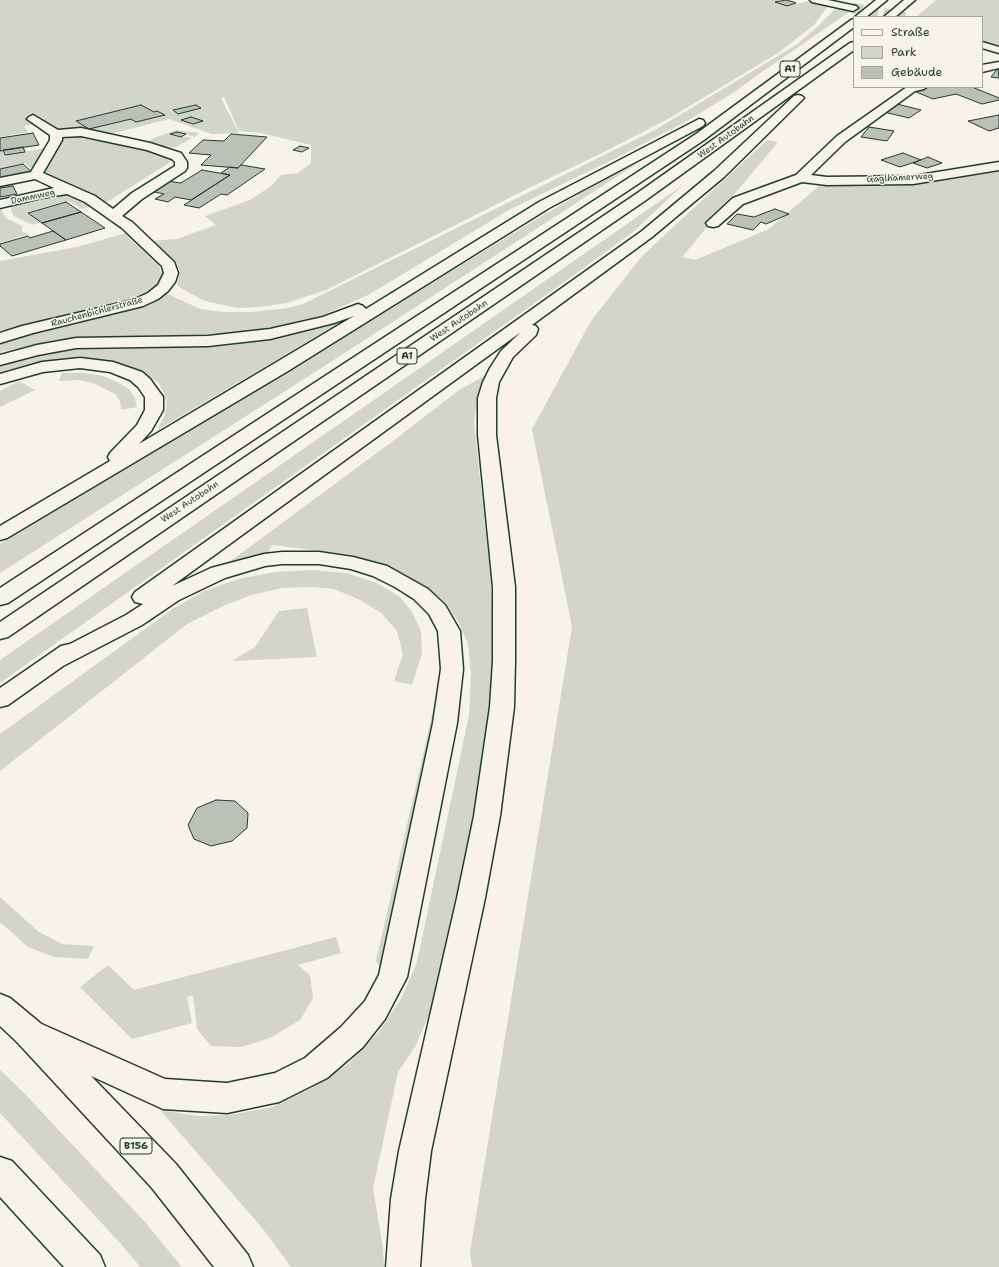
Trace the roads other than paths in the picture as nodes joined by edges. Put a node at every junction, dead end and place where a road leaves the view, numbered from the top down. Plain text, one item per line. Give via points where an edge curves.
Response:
1 (815, 0) edge
2 (882, 0) edge
3 (910, 0) edge
4 (853, 8) tunnel mouth
5 (861, 16) edge
6 (890, 16) edge
7 (853, 23) edge
8 (983, 45) edge
9 (853, 46) edge
10 (999, 50) edge
11 (999, 65) edge
12 (983, 69) edge
13 (811, 77) junction
14 (916, 88) edge
15 (753, 96) junction
16 (33, 119) dead end
17 (56, 134) junction
18 (999, 166) edge
19 (36, 175) junction
20 (801, 178) junction
21 (0, 182) edge
22 (67, 190) junction
23 (0, 204) edge
24 (113, 216) junction
25 (713, 224) dead end
26 (394, 299) junction
27 (538, 312) junction
28 (0, 338) edge
29 (0, 360) edge
30 (0, 379) edge
31 (100, 475) junction
32 (0, 534) edge
33 (0, 598) edge
34 (0, 632) edge
35 (56, 660) junction
36 (0, 700) edge
37 (0, 1007) edge
38 (28, 1032) junction
39 (0, 1173) edge
40 (88, 1267) edge
41 (236, 1267) edge
42 (403, 1267) edge

1 - 4 main road
2 - 5 main road
3 - 6 main road
7 - 15 main road, West Autobahn / A1
8 - 10 main road
9 - 13 main road, West Autobahn / A1
11 - 12 main road
13 - 27 main road via 797,100 685,203 647,234
13 - 34 main road, West Autobahn / A1 via 641,197
14 - 20 main road, Gaglhamerweg via 841,139
15 - 26 main road via 716,112 544,205
15 - 33 main road, West Autobahn / A1 via 700,137 600,204
16 - 17 main road
17 - 19 main road via 56,140
17 - 24 main road via 81,132 177,156 181,168 137,196
18 - 20 main road, Gaglhamerweg via 913,180 827,181
19 - 21 main road
19 - 22 main road, Rauchenbichlerstraße
20 - 25 main road, Gaglhamerweg via 738,201
22 - 23 main road, Dammweg
22 - 24 main road, Rauchenbichlerstraße via 90,199
24 - 28 main road, Rauchenbichlerstraße via 169,265 172,274 163,288 138,303
26 - 29 main road via 322,322 270,334 208,341 76,343
26 - 31 main road
27 - 35 main road
27 - 42 main road via 528,334 507,354 498,368 487,398 487,435 504,587 502,707 496,758 471,898 415,1151 408,1199
30 - 31 main road via 42,367 80,363 129,372 144,383 154,397 151,417 145,427
31 - 32 main road
35 - 36 main road
35 - 38 main road via 134,620 171,594 218,573 264,560 319,558 353,563 380,571 422,594 437,610 449,631 452,669 445,723 393,977 375,1010 352,1038 316,1068 279,1087 227,1098 163,1094
37 - 38 main road, B156
38 - 41 main road, B156 via 164,1176
39 - 40 main road

